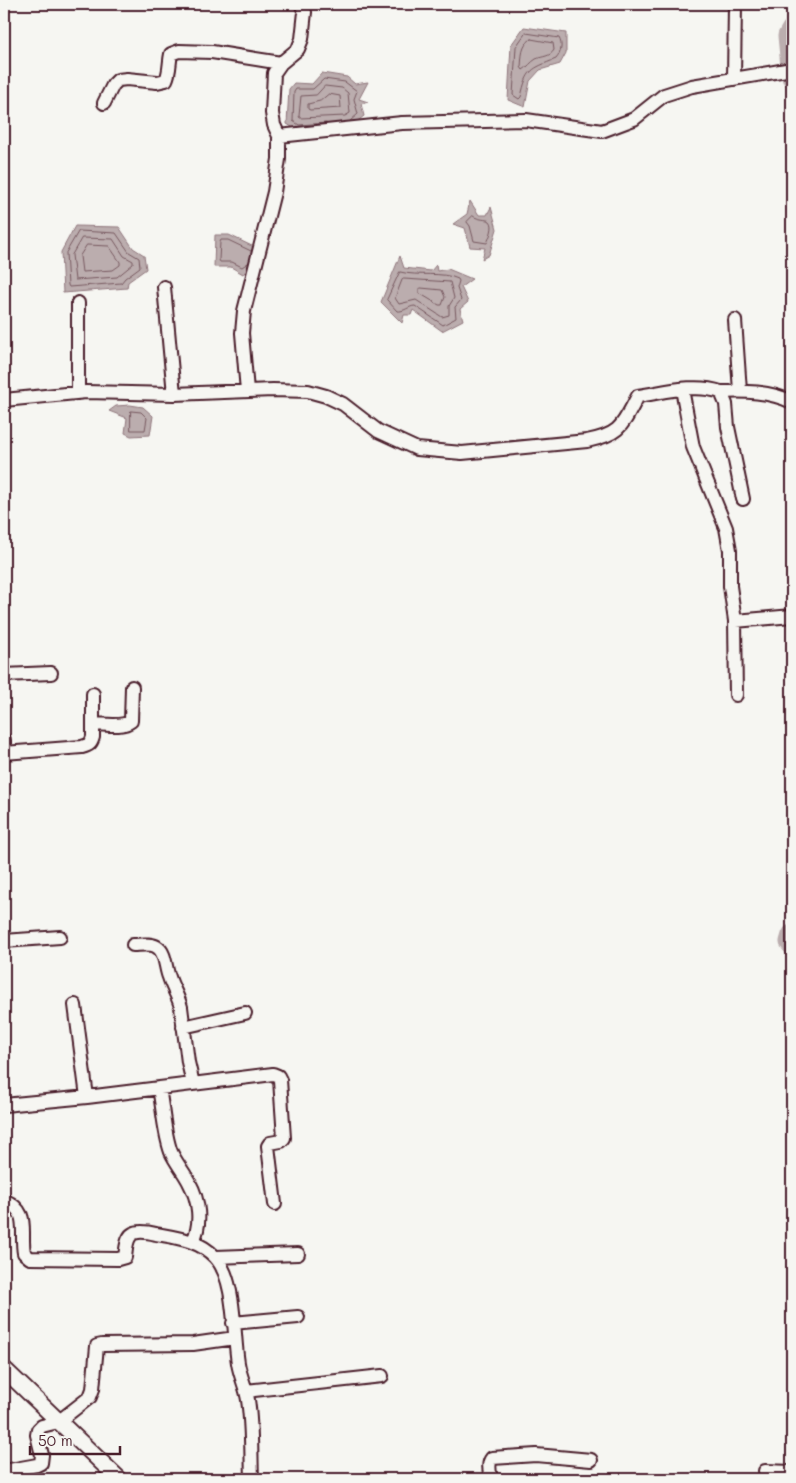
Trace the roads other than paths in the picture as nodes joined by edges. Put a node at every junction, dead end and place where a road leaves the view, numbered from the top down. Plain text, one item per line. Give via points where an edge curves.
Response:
1 (301, 4) edge
2 (735, 4) edge
3 (281, 64) junction
4 (792, 69) edge
5 (734, 79) junction
6 (104, 103) dead end
7 (279, 136) junction
8 (164, 287) dead end
9 (78, 303) dead end
10 (736, 320) dead end
11 (682, 389) junction
12 (247, 391) junction
13 (740, 391) junction
14 (78, 392) junction
15 (721, 392) junction
16 (174, 394) junction
17 (4, 400) edge
18 (792, 402) edge
19 (743, 499) dead end
20 (792, 616) edge
21 (735, 621) junction
22 (51, 672) dead end
23 (4, 674) edge
24 (132, 687) dead end
25 (93, 694) dead end
26 (736, 695) dead end
27 (93, 724) junction
28 (4, 740) edge
29 (4, 752) edge
30 (60, 938) dead end
31 (4, 940) edge
32 (133, 945) dead end
33 (75, 1005) dead end
34 (245, 1013) dead end
35 (183, 1027) junction
36 (193, 1084) junction
37 (159, 1088) junction
38 (88, 1097) junction
39 (4, 1105) edge
40 (4, 1200) edge
41 (274, 1204) dead end
42 (193, 1241) junction
43 (298, 1254) dead end
44 (216, 1257) junction
45 (298, 1317) dead end
46 (233, 1323) junction
47 (234, 1338) junction
48 (4, 1369) edge
49 (382, 1376) dead end
50 (246, 1391) junction
51 (58, 1422) junction
52 (591, 1460) dead end
53 (765, 1470) dead end
54 (4, 1471) edge
55 (792, 1472) edge
56 (119, 1479) edge
57 (252, 1479) edge
58 (491, 1479) edge

1 - 3 street via 305,12 302,39 298,49
2 - 5 street
3 - 6 street via 212,52 179,51 171,54 166,80 118,80
3 - 7 street via 274,73 272,113
4 - 5 street
5 - 7 street via 692,86 664,95 634,119 602,131 526,120 402,123
7 - 12 street via 280,159 274,192 244,311 242,333
8 - 16 street
9 - 14 street
10 - 13 street
11 - 12 street via 638,396 619,429 604,438 462,453 417,449 378,430 343,404 308,391
11 - 15 street via 710,388
11 - 21 street via 693,447 726,528
12 - 16 street
13 - 15 street
13 - 18 street
14 - 16 street
14 - 17 street
15 - 19 street
20 - 21 street
21 - 26 street
22 - 23 street
24 - 27 street via 132,721 119,725
25 - 27 street
27 - 29 street via 92,742 82,747
28 - 29 street
30 - 31 street
32 - 35 street via 157,946 161,951 179,999
33 - 38 street
34 - 35 street
35 - 36 street
36 - 37 street
36 - 41 street via 262,1074 278,1076 284,1138 268,1146
37 - 38 street
37 - 42 street via 171,1151 189,1181 197,1204 197,1232
38 - 39 street
40 - 42 street via 22,1214 24,1253 30,1258 118,1259 125,1257 128,1239 142,1232
42 - 44 street
43 - 44 street
44 - 46 street via 228,1282
45 - 46 street
46 - 47 street
47 - 50 street
47 - 51 street via 193,1344 97,1346 90,1397
48 - 51 street
49 - 50 street
50 - 57 street
51 - 54 street via 38,1430 41,1463
51 - 56 street
52 - 58 street via 536,1455 492,1458 489,1466
53 - 55 street

